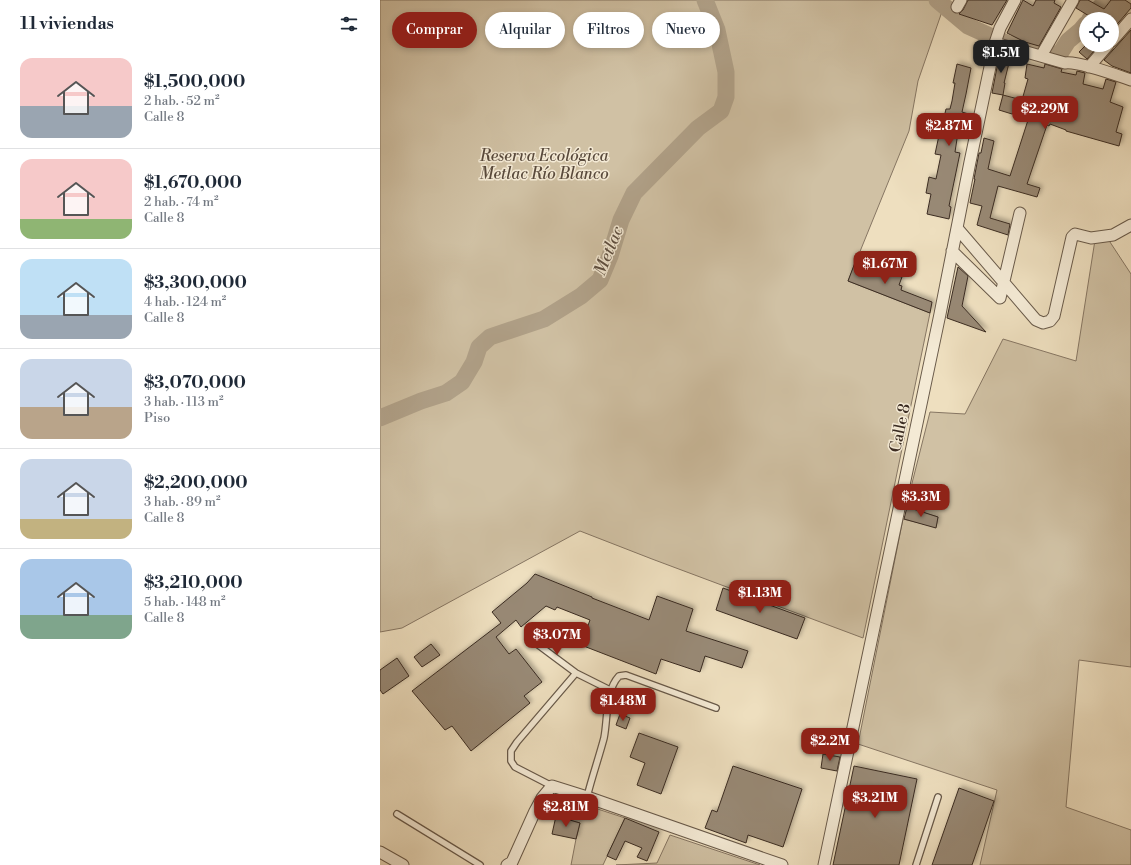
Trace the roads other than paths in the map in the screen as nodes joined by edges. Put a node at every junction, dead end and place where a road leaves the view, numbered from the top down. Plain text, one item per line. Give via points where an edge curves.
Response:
1 (1015, 0) edge
2 (1073, 0) edge
3 (1131, 19) edge
4 (1119, 33) edge
5 (995, 43) junction
6 (1044, 51) junction
7 (1102, 52) edge
8 (1089, 67) junction
9 (1131, 80) edge
10 (1020, 213) dead end
11 (1131, 225) edge
12 (957, 228) junction
13 (952, 251) junction
14 (1004, 283) junction
15 (533, 641) dead end
16 (576, 673) junction
17 (610, 690) junction
18 (716, 708) dead end
19 (552, 786) junction
20 (587, 797) junction
21 (938, 797) dead end
22 (397, 814) dead end
23 (380, 852) edge
24 (403, 865) edge
25 (480, 865) edge
26 (507, 865) edge
27 (782, 865) edge
28 (824, 865) edge
29 (916, 865) edge

1 - 5 street, Calle 8
2 - 6 street
3 - 4 street
5 - 6 street
5 - 12 street, Calle 8
6 - 8 street via 1065,63
7 - 8 street
8 - 9 street
10 - 14 street
11 - 14 street via 1113,235 1091,238 1075,234 1072,237 1054,316 1050,321 1043,323 1036,320
12 - 13 street, Calle 8
12 - 14 street
13 - 14 street via 1000,298
13 - 28 street, Calle 8
15 - 16 lane
16 - 17 lane
16 - 19 lane via 517,742 510,761 515,767
17 - 18 lane via 614,680 626,675
17 - 20 lane via 604,737
19 - 20 street
19 - 26 street via 542,798 512,862
20 - 27 street
21 - 29 lane
22 - 25 lane
23 - 24 street

